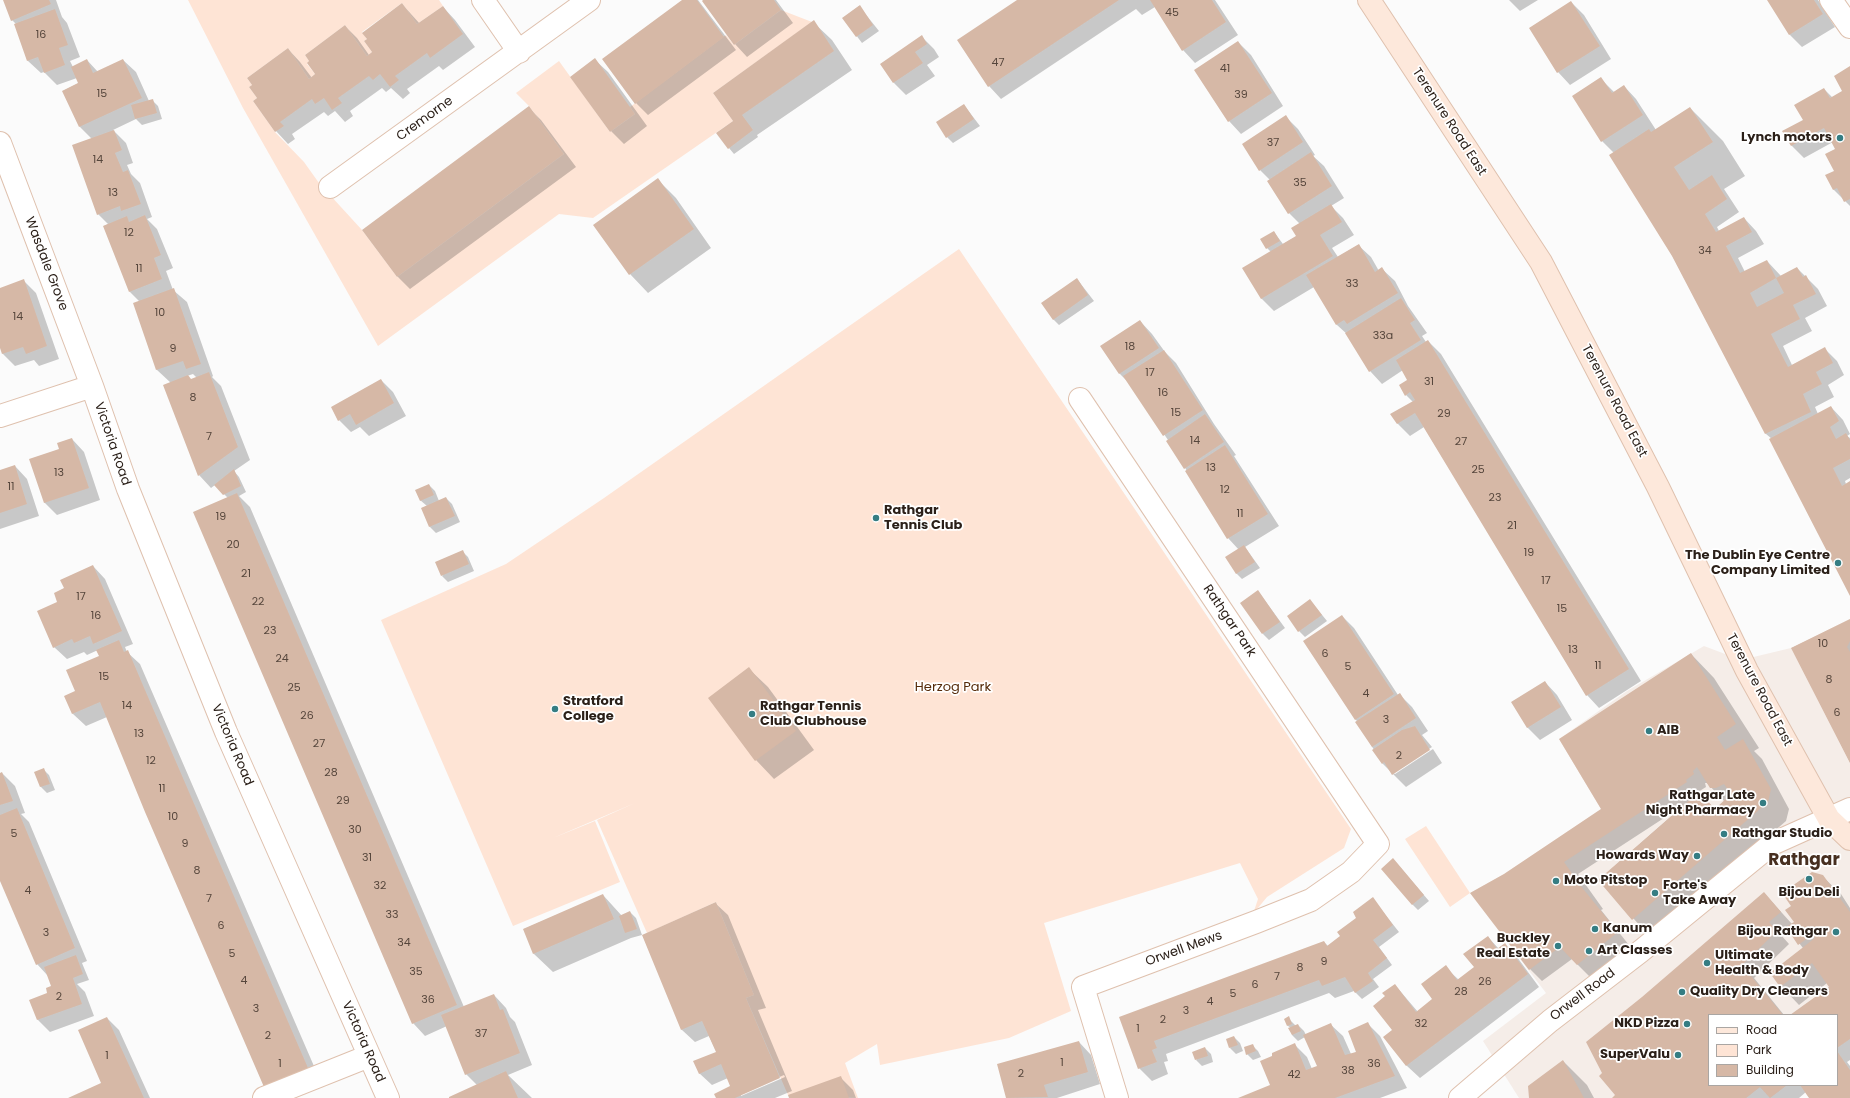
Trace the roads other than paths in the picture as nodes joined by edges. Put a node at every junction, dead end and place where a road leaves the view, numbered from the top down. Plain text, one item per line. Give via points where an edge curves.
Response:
1 (483, 0) edge
2 (589, 0) edge
3 (1369, 0) edge
4 (1832, 0) edge
5 (1850, 27) edge
6 (519, 52) junction
7 (0, 143) edge
8 (330, 187) dead end
9 (92, 386) junction
10 (1080, 399) dead end
11 (0, 416) edge
12 (1850, 810) edge
13 (1829, 819) junction
14 (1850, 839) edge
15 (1378, 844) joint
16 (369, 1056) junction
17 (264, 1098) edge
18 (388, 1098) edge
19 (1116, 1098) edge
20 (1460, 1098) edge

1 - 6 street
2 - 6 street, Cremorne
3 - 13 main road, Terenure Road East via 1541,262 1658,487 1747,671
4 - 5 street
6 - 8 street, Cremorne
7 - 9 street, Wasdale Grove
9 - 11 street
9 - 16 street, Victoria Road via 128,489 223,724
10 - 15 street, Rathgar Park
12 - 13 street, Orwell Road
13 - 14 main road, Terenure Road East
13 - 20 street, Orwell Road via 1772,844 1550,1021
15 - 19 street, Orwell Mews via 1351,872 1311,900 1083,987
16 - 17 street
16 - 18 street, Victoria Road

